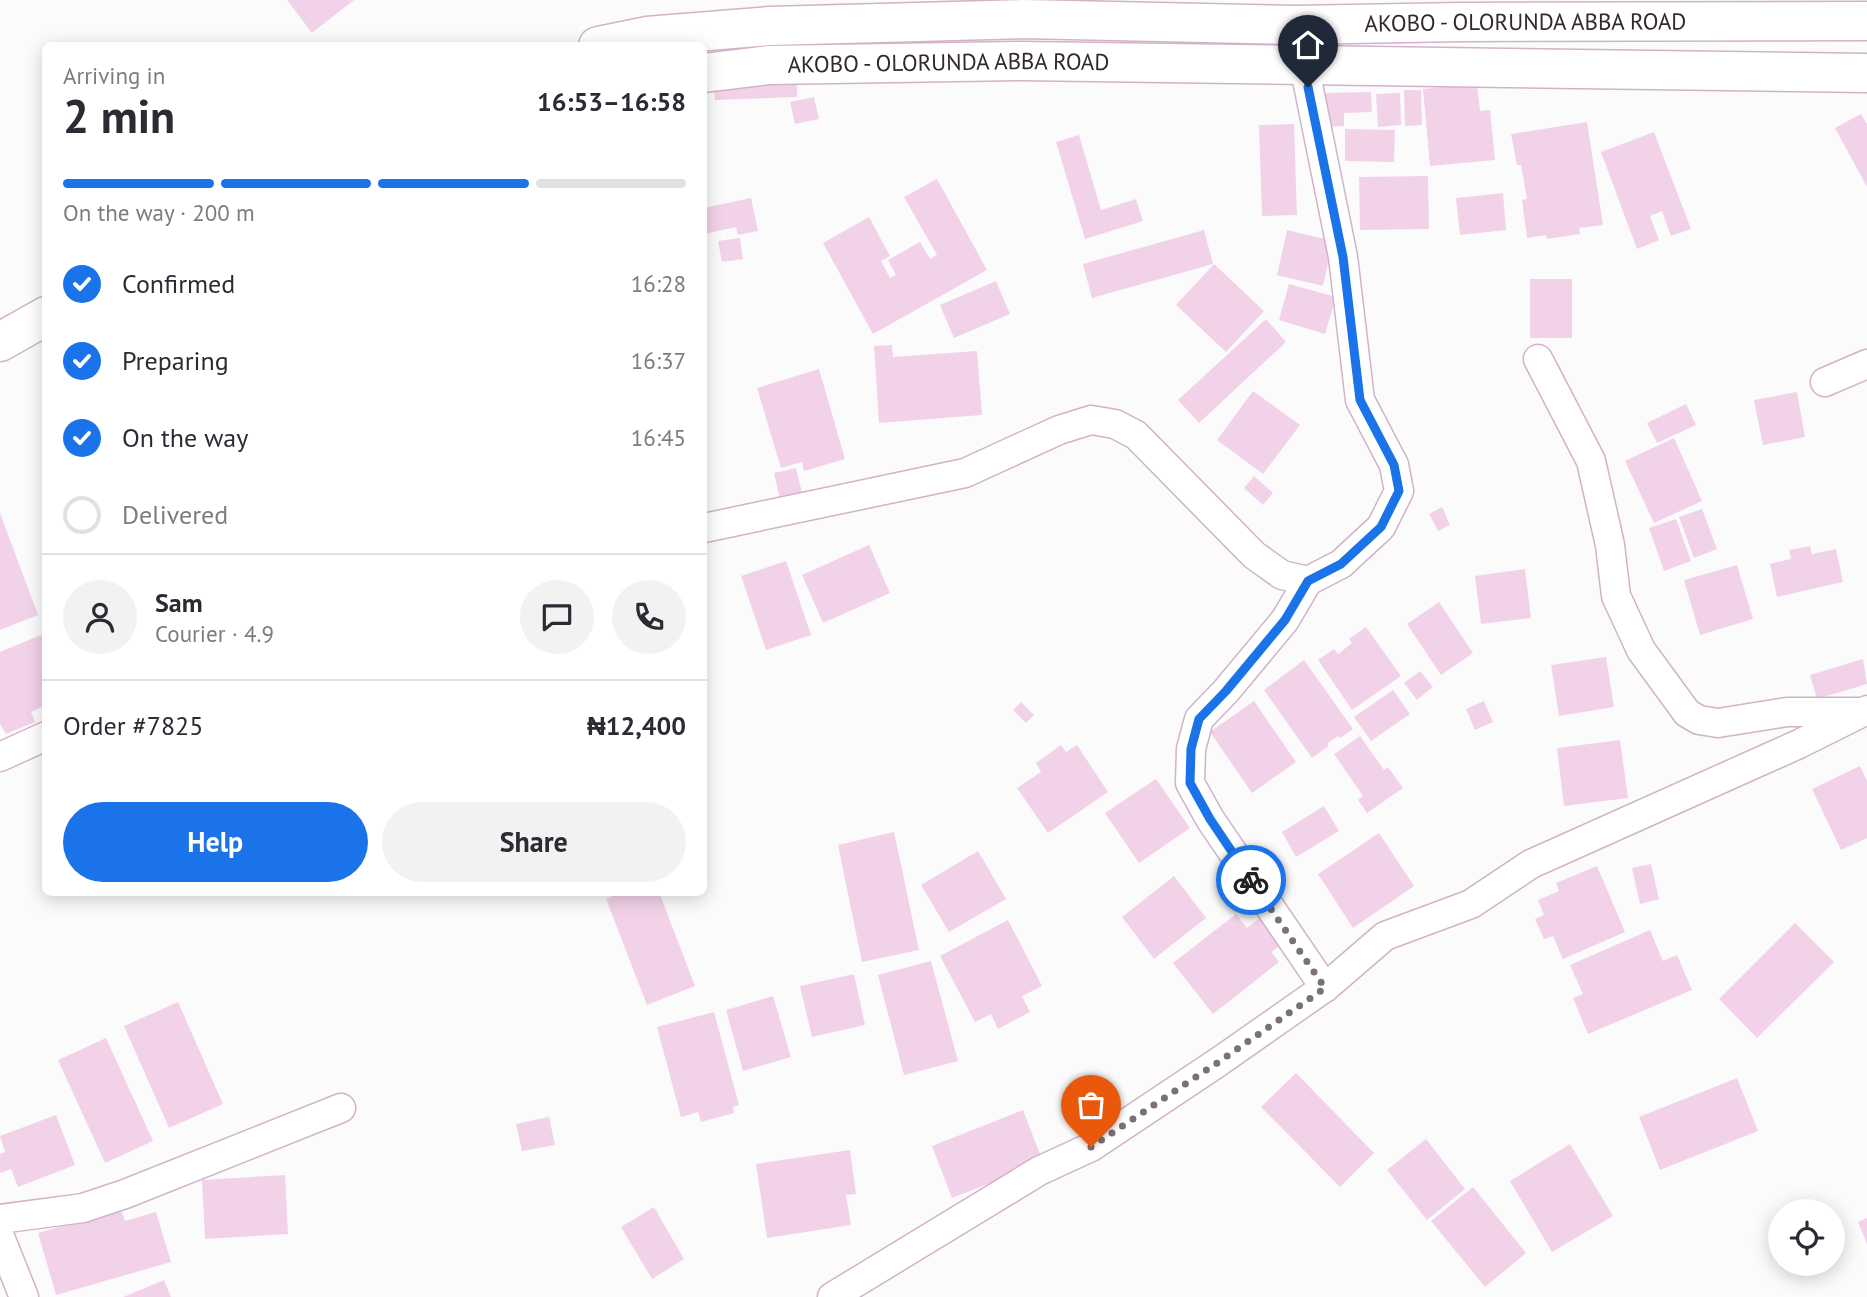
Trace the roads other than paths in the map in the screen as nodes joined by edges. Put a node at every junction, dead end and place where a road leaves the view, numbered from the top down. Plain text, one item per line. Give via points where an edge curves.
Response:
1 (1459, 11) edge
2 (1867, 21) edge
3 (1199, 23) junction
4 (618, 42) edge
5 (1201, 63) junction
6 (1304, 65) junction
7 (707, 73) edge
8 (1867, 73) edge
9 (42, 318) edge
10 (0, 342) edge
11 (1538, 359) dead end
12 (1867, 365) edge
13 (1825, 382) dead end
14 (707, 526) edge
15 (1308, 581) junction
16 (1866, 711) edge
17 (42, 738) edge
18 (0, 757) edge
19 (1325, 988) junction
20 (341, 1108) dead end
21 (0, 1219) edge
22 (0, 1237) edge
23 (24, 1297) edge
24 (832, 1297) edge

1 - 2 main road, AKOBO - OLORUNDA ABBA ROAD
1 - 3 main road, AKOBO - OLORUNDA ABBA ROAD via 1296,25
3 - 4 main road, AKOBO - OLORUNDA ABBA ROAD via 1023,19 769,26
3 - 5 main road
5 - 6 main road, AKOBO - OLORUNDA ABBA ROAD
5 - 7 main road, AKOBO - OLORUNDA ABBA ROAD via 768,65
6 - 8 main road, AKOBO - OLORUNDA ABBA ROAD
6 - 15 street via 1343,257 1360,400 1394,465 1399,491 1381,527 1341,564
9 - 10 main road
11 - 16 street via 1591,461 1611,545 1616,596 1641,650 1688,713 1718,723 1787,712
12 - 13 street
14 - 15 street via 964,473 1091,420 1115,424 1136,435 1254,555 1282,575
15 - 19 street via 1285,620 1199,719 1191,749 1190,783
16 - 19 street via 1531,864 1471,904 1385,936
17 - 18 street
19 - 24 street via 1091,1147 1039,1171
20 - 21 street via 82,1208
22 - 23 street

